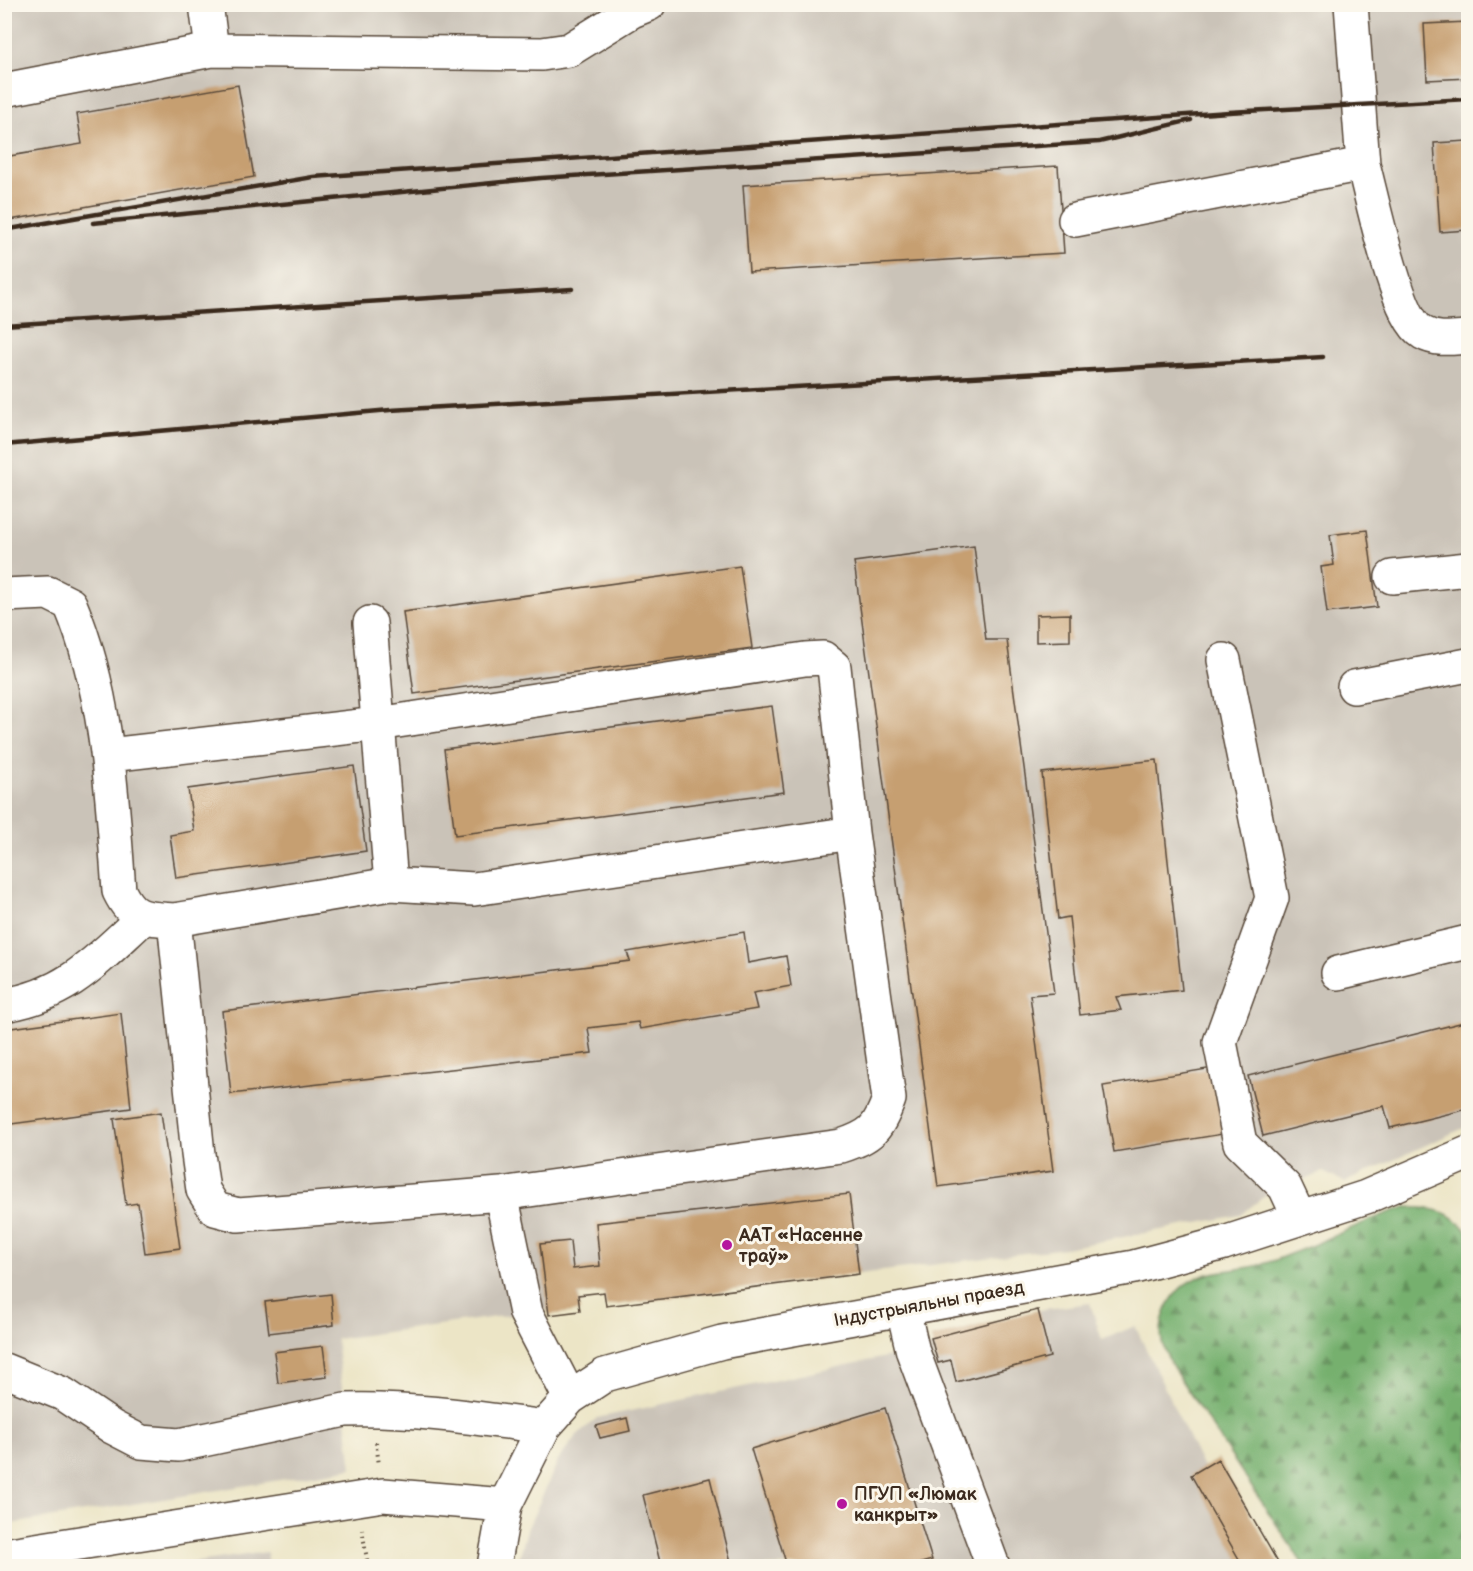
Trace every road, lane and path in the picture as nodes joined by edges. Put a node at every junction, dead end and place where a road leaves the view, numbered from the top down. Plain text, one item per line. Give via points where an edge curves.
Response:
1 (206, 4) edge
2 (649, 4) edge
3 (1351, 4) edge
4 (212, 50) junction
5 (4, 90) edge
6 (1363, 164) junction
7 (1075, 220) dead end
8 (1468, 337) edge
9 (1468, 569) edge
10 (1392, 577) dead end
11 (4, 595) edge
12 (370, 623) dead end
13 (1224, 660) dead end
14 (1468, 665) edge
15 (1354, 687) dead end
16 (378, 724) junction
17 (109, 756) junction
18 (852, 833) junction
19 (391, 884) junction
20 (159, 919) junction
21 (1468, 942) edge
22 (1338, 973) dead end
23 (4, 1005) edge
24 (1468, 1153) edge
25 (501, 1194) junction
26 (1299, 1217) junction
27 (903, 1309) junction
28 (4, 1370) edge
29 (570, 1398) junction
30 (371, 1409) junction
31 (544, 1427) junction
32 (384, 1495) junction
33 (505, 1505) junction
34 (4, 1555) edge
35 (494, 1566) edge
36 (993, 1566) edge

1 - 4 street
2 - 4 street via 568,50 542,54
3 - 6 street
4 - 5 street
6 - 7 street
6 - 8 street via 1396,288 1407,314 1422,333 1444,339
9 - 10 street
11 - 17 street via 48,593 70,604 83,633
12 - 16 street
13 - 26 street via 1272,898 1220,1042 1240,1143 1285,1187
14 - 15 street
16 - 17 street
16 - 18 street via 824,658 834,667 836,678
16 - 19 street
17 - 20 street via 119,891 128,908
18 - 19 street via 474,889
18 - 25 street via 889,1099 881,1121 866,1138 841,1146
19 - 20 street
20 - 23 street via 78,978 24,1002
20 - 25 street via 203,1190 215,1209 238,1215
21 - 22 street
24 - 26 street, Індустрыяльны праезд via 1366,1197
25 - 29 street via 526,1313
26 - 27 street, Індустрыяльны праезд via 1224,1243 1134,1267
27 - 29 street, Індустрыяльны праезд via 657,1358 604,1375
27 - 36 street via 913,1352
28 - 30 street via 63,1394 141,1442 179,1445 345,1410
29 - 31 street, Індустрыяльны праезд
30 - 31 street via 441,1413
30 - 32 path
31 - 33 street, Індустрыяльны праезд
32 - 33 street
32 - 34 street
33 - 35 street, Індустрыяльны праезд

